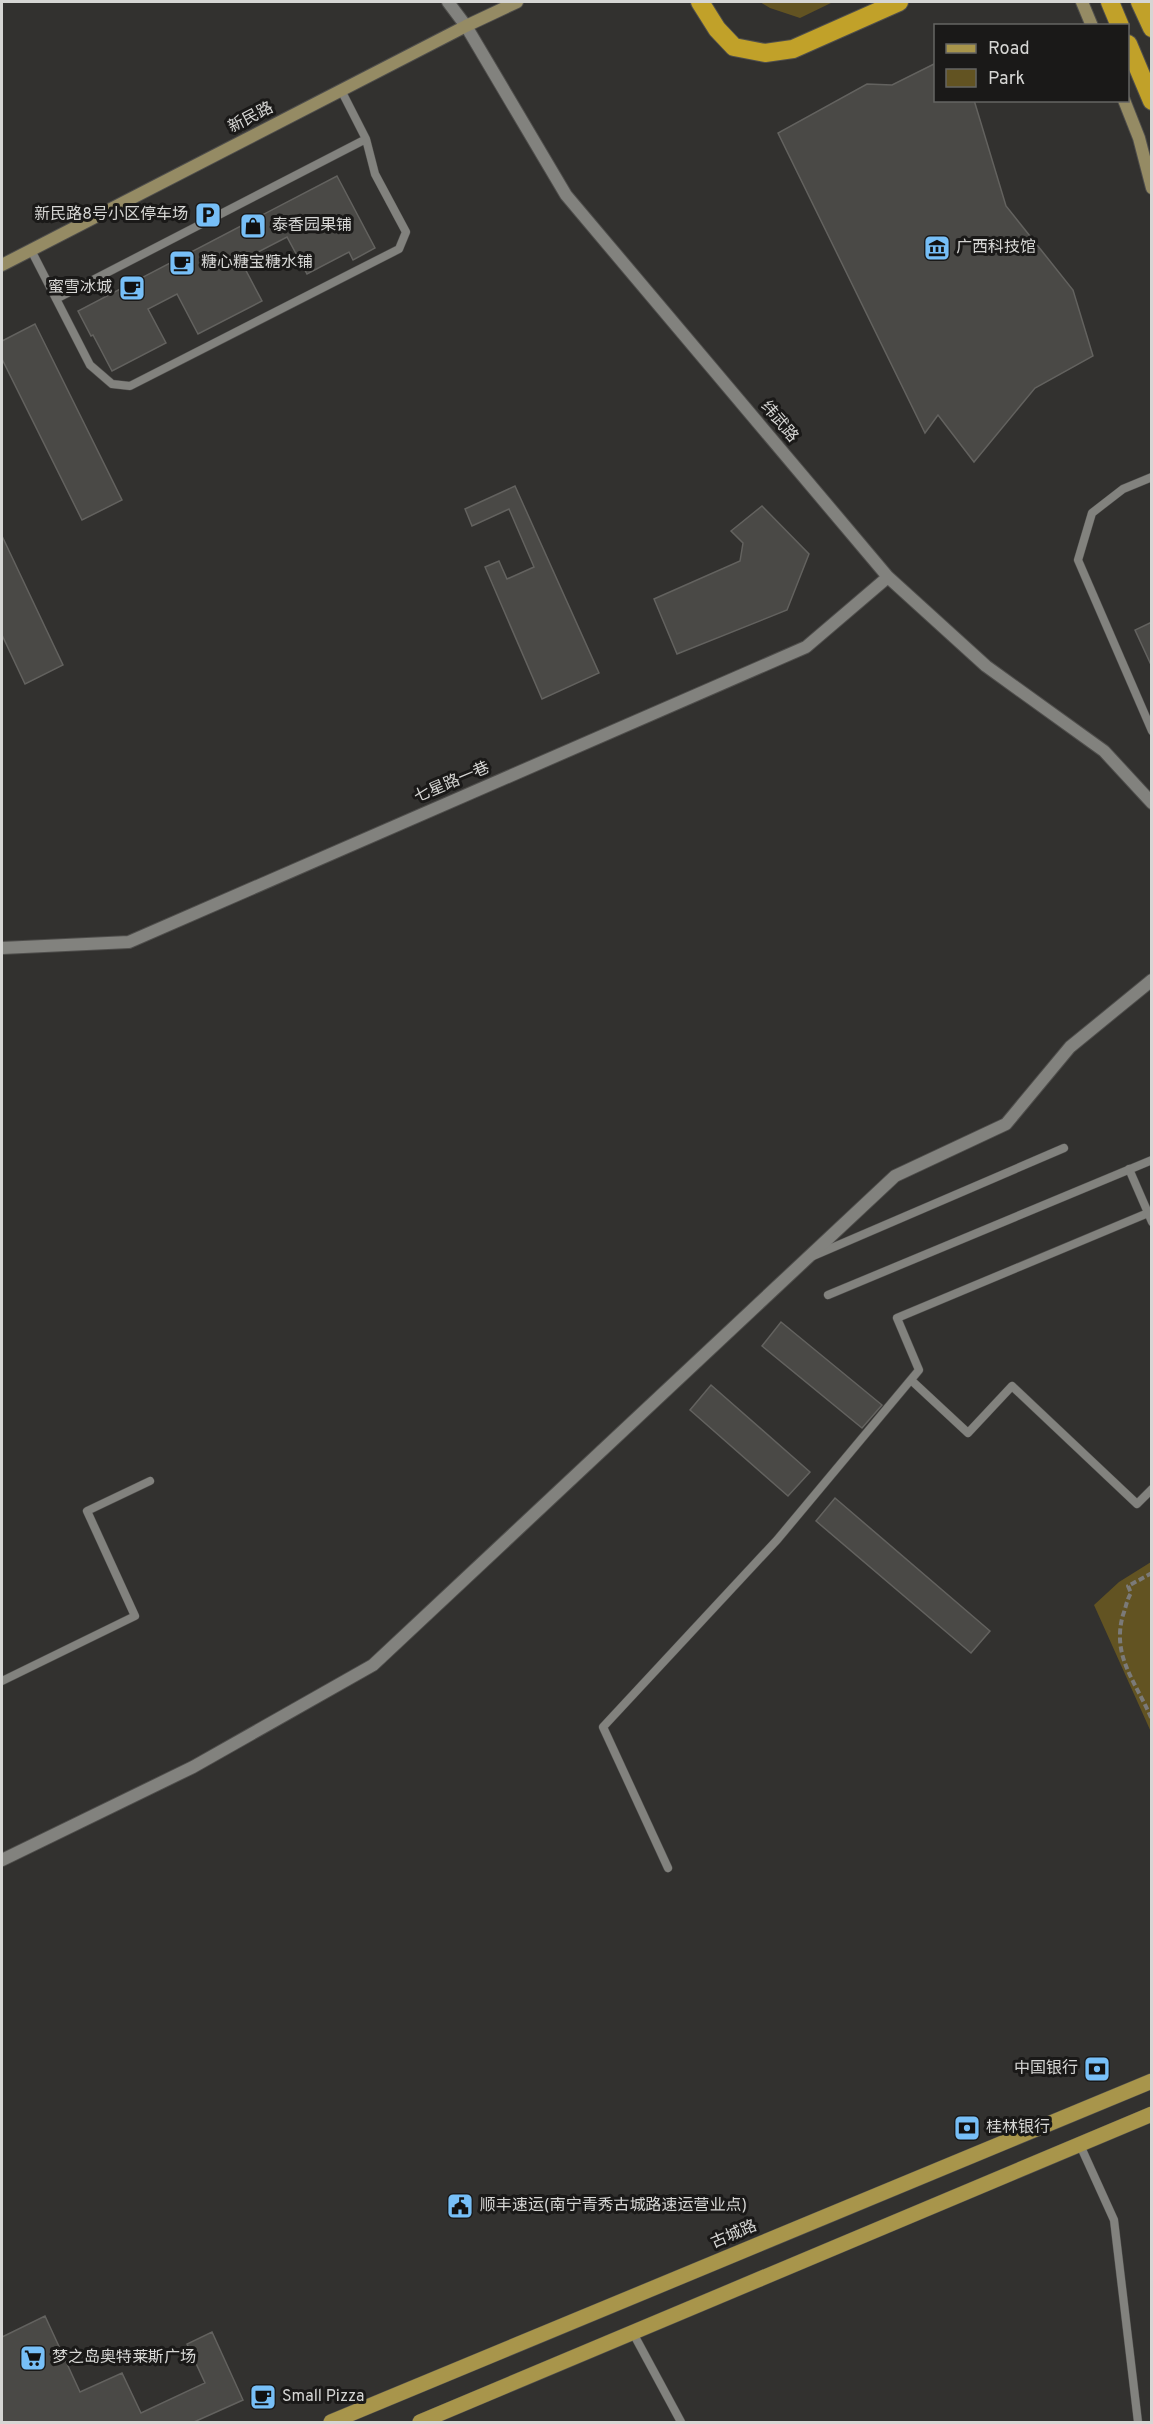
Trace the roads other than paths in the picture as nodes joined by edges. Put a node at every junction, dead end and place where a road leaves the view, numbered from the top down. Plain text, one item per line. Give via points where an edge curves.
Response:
1 (448, 2) edge
2 (517, 2) edge
3 (700, 2) edge
4 (899, 2) edge
5 (1082, 2) edge
6 (1110, 2) edge
7 (1140, 2) edge
8 (1091, 24) edge
9 (1119, 24) edge
10 (466, 26) junction
11 (1152, 28) edge
12 (1129, 46) edge
13 (340, 90) junction
14 (1152, 101) edge
15 (1125, 102) edge
16 (366, 139) junction
17 (1152, 188) edge
18 (31, 250) junction
19 (2, 265) edge
20 (56, 299) junction
21 (1152, 477) edge
22 (888, 577) junction
23 (1152, 731) edge
24 (1152, 803) edge
25 (2, 948) edge
26 (1152, 980) edge
27 (1064, 1148) dead end
28 (1152, 1160) edge
29 (1130, 1169) junction
30 (1148, 1213) junction
31 (1152, 1222) edge
32 (807, 1259) junction
33 (828, 1296) dead end
34 (911, 1380) junction
35 (150, 1481) dead end
36 (1152, 1489) edge
37 (2, 1681) edge
38 (2, 1860) edge
39 (668, 1868) dead end
40 (1152, 2080) edge
41 (1152, 2115) edge
42 (1080, 2145) junction
43 (633, 2333) junction
44 (331, 2422) edge
45 (420, 2422) edge
46 (681, 2422) edge
47 (1138, 2422) edge

1 - 10 street, 纬武路
2 - 10 main road, 新民路
3 - 4 highway via 734,47 765,53 793,49
5 - 8 main road
6 - 9 highway
7 - 11 highway
10 - 13 main road, 新民路
10 - 22 street, 纬武路 via 566,195
12 - 14 highway
13 - 16 lane
13 - 18 main road, 新民路
15 - 17 main road
16 - 20 lane
16 - 20 lane via 375,174 406,232 399,249 130,386 112,384 90,365
18 - 19 main road, 新民路
18 - 20 lane
21 - 23 lane via 1123,489 1092,513 1078,560
22 - 24 street, 纬武路 via 986,666 1104,751
22 - 25 street, 七星路一巷 via 806,647 129,942
26 - 32 street via 1070,1047 1006,1124 895,1176
27 - 32 lane
28 - 29 lane
29 - 30 lane
29 - 33 lane
30 - 31 lane
30 - 34 lane via 897,1318 919,1370
32 - 38 street via 373,1665 194,1767
34 - 36 lane via 968,1433 1012,1386 1137,1504
34 - 39 lane via 777,1540 603,1727
35 - 37 lane via 87,1511 135,1616
40 - 44 main road, 古城路
41 - 42 main road
42 - 43 main road
42 - 47 lane via 1114,2220
43 - 45 main road
43 - 46 lane

